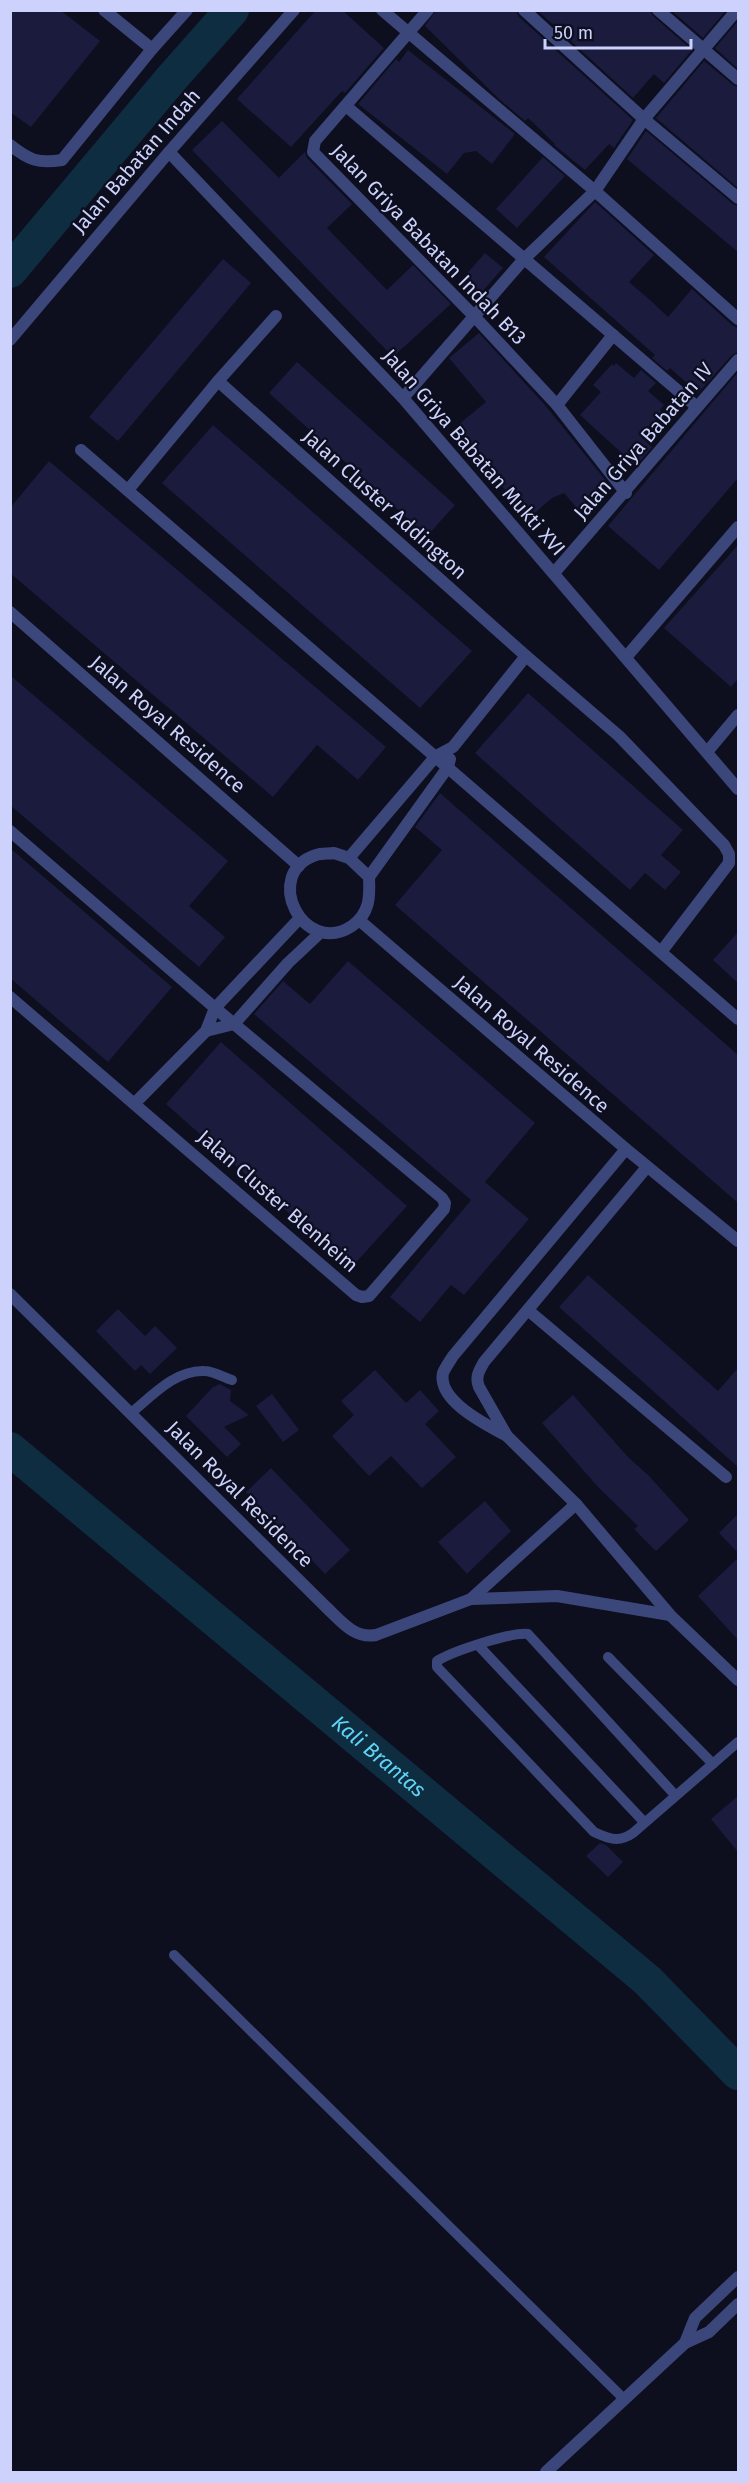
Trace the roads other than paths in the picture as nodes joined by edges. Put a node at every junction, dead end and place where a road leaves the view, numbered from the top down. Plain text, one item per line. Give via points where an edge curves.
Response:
1 (104, 10) edge
2 (187, 10) edge
3 (294, 10) edge
4 (382, 10) edge
5 (428, 10) edge
6 (524, 10) edge
7 (658, 10) edge
8 (737, 10) edge
9 (409, 33) junction
10 (152, 49) junction
11 (704, 50) junction
12 (738, 79) edge
13 (346, 106) junction
14 (644, 119) junction
15 (10, 145) edge
16 (169, 152) junction
17 (595, 191) junction
18 (738, 198) edge
19 (524, 259) junction
20 (276, 316) dead end
21 (474, 316) junction
22 (738, 319) edge
23 (613, 335) junction
24 (10, 340) edge
25 (738, 360) edge
26 (218, 381) junction
27 (403, 398) junction
28 (557, 405) junction
29 (697, 407) junction
30 (81, 450) dead end
31 (128, 490) junction
32 (626, 493) junction
33 (738, 527) edge
34 (554, 573) junction
35 (10, 612) edge
36 (526, 656) junction
37 (627, 656) junction
38 (738, 715) edge
39 (453, 747) junction
40 (707, 752) junction
41 (436, 756) junction
42 (448, 767) junction
43 (738, 789) edge
44 (10, 831) edge
45 (349, 858) junction
46 (299, 866) junction
47 (369, 877) junction
48 (299, 919) junction
49 (359, 920) junction
50 (321, 932) junction
51 (661, 952) junction
52 (10, 997) edge
53 (215, 1008) junction
54 (738, 1019) edge
55 (234, 1024) junction
56 (206, 1031) junction
57 (135, 1102) junction
58 (626, 1149) junction
59 (647, 1167) junction
60 (738, 1242) edge
61 (10, 1294) edge
62 (529, 1311) junction
63 (231, 1380) dead end
64 (131, 1413) junction
65 (510, 1439) junction
66 (726, 1477) dead end
67 (576, 1504) junction
68 (471, 1599) junction
69 (670, 1615) junction
70 (478, 1645) junction
71 (608, 1657) dead end
72 (738, 1680) edge
73 (738, 1742) edge
74 (713, 1764) junction
75 (675, 1795) junction
76 (644, 1822) junction
77 (174, 1955) dead end
78 (738, 2277) edge
79 (738, 2304) edge
80 (685, 2343) junction
81 (624, 2399) junction
82 (546, 2472) edge

1 - 10 street
2 - 10 street
3 - 16 street, Jalan Babatan Indah
4 - 9 street
5 - 9 street
6 - 14 street
7 - 11 street
8 - 11 street
9 - 13 street
9 - 17 street
10 - 15 street via 62,160 27,159
11 - 12 street
11 - 14 street
13 - 19 street
13 - 21 street, Jalan Griya Babatan Indah B13 via 315,141 313,152
14 - 17 street
14 - 18 street
16 - 24 street, Jalan Babatan Indah
16 - 27 street, Jalan Griya Babatan Mukti XVI
17 - 19 street
17 - 22 street
19 - 21 street
19 - 23 street
20 - 26 street
21 - 27 street
21 - 28 street, Jalan Griya Babatan Indah B13
23 - 28 street
23 - 29 street
25 - 29 street, Jalan Griya Babatan IV
26 - 31 street
26 - 36 street, Jalan Cluster Addington
27 - 34 street, Jalan Griya Babatan Mukti XVI
28 - 32 street, Jalan Griya Babatan Indah B13
29 - 32 street, Jalan Griya Babatan IV
30 - 31 street
31 - 41 street
32 - 34 street, Jalan Griya Babatan IV
33 - 37 street
34 - 37 street, Jalan Griya Babatan Mukti XVI
35 - 46 street, Jalan Royal Residence
36 - 39 street
36 - 51 street, Jalan Cluster Addington via 619,736 729,854 729,863
37 - 40 street, Jalan Griya Babatan Mukti XVI
38 - 40 street
39 - 41 street
39 - 42 street
40 - 43 street, Jalan Griya Babatan Mukti XVI
41 - 42 street
41 - 45 street
42 - 47 street
42 - 51 street
44 - 53 street, Jalan Cluster Blenheim
45 - 46 street via 334,853 315,855
45 - 47 street
46 - 48 street via 290,883 290,902
47 - 49 street via 370,902
48 - 50 street
48 - 53 street
49 - 50 street via 341,933
49 - 58 street, Jalan Royal Residence
50 - 55 street
51 - 54 street
52 - 57 street, Jalan Cluster Blenheim
53 - 55 street, Jalan Cluster Blenheim
53 - 56 street
55 - 56 street
55 - 57 street, Jalan Cluster Blenheim via 445,1203 444,1209 369,1296 356,1295
56 - 57 street
58 - 59 street, Jalan Royal Residence
58 - 65 street via 453,1356 443,1373 444,1388 452,1400
59 - 60 street, Jalan Royal Residence
59 - 62 street
61 - 64 street, Jalan Royal Residence
62 - 65 street via 484,1362 476,1380
62 - 66 street
63 - 64 lane via 206,1371 187,1373
64 - 68 street, Jalan Royal Residence via 351,1630 376,1635
65 - 67 street
67 - 68 street, Jalan Royal Residence
67 - 69 street
68 - 69 street, Jalan Royal Residence via 557,1596
69 - 72 street
70 - 75 lane via 528,1634
70 - 76 lane
70 - 76 lane via 445,1656 437,1661 437,1667 594,1832 612,1840 624,1840
71 - 74 lane
73 - 74 lane
74 - 75 lane
75 - 76 lane
77 - 81 lane
78 - 80 street via 695,2318
79 - 80 street via 709,2332
80 - 81 street
81 - 82 street

